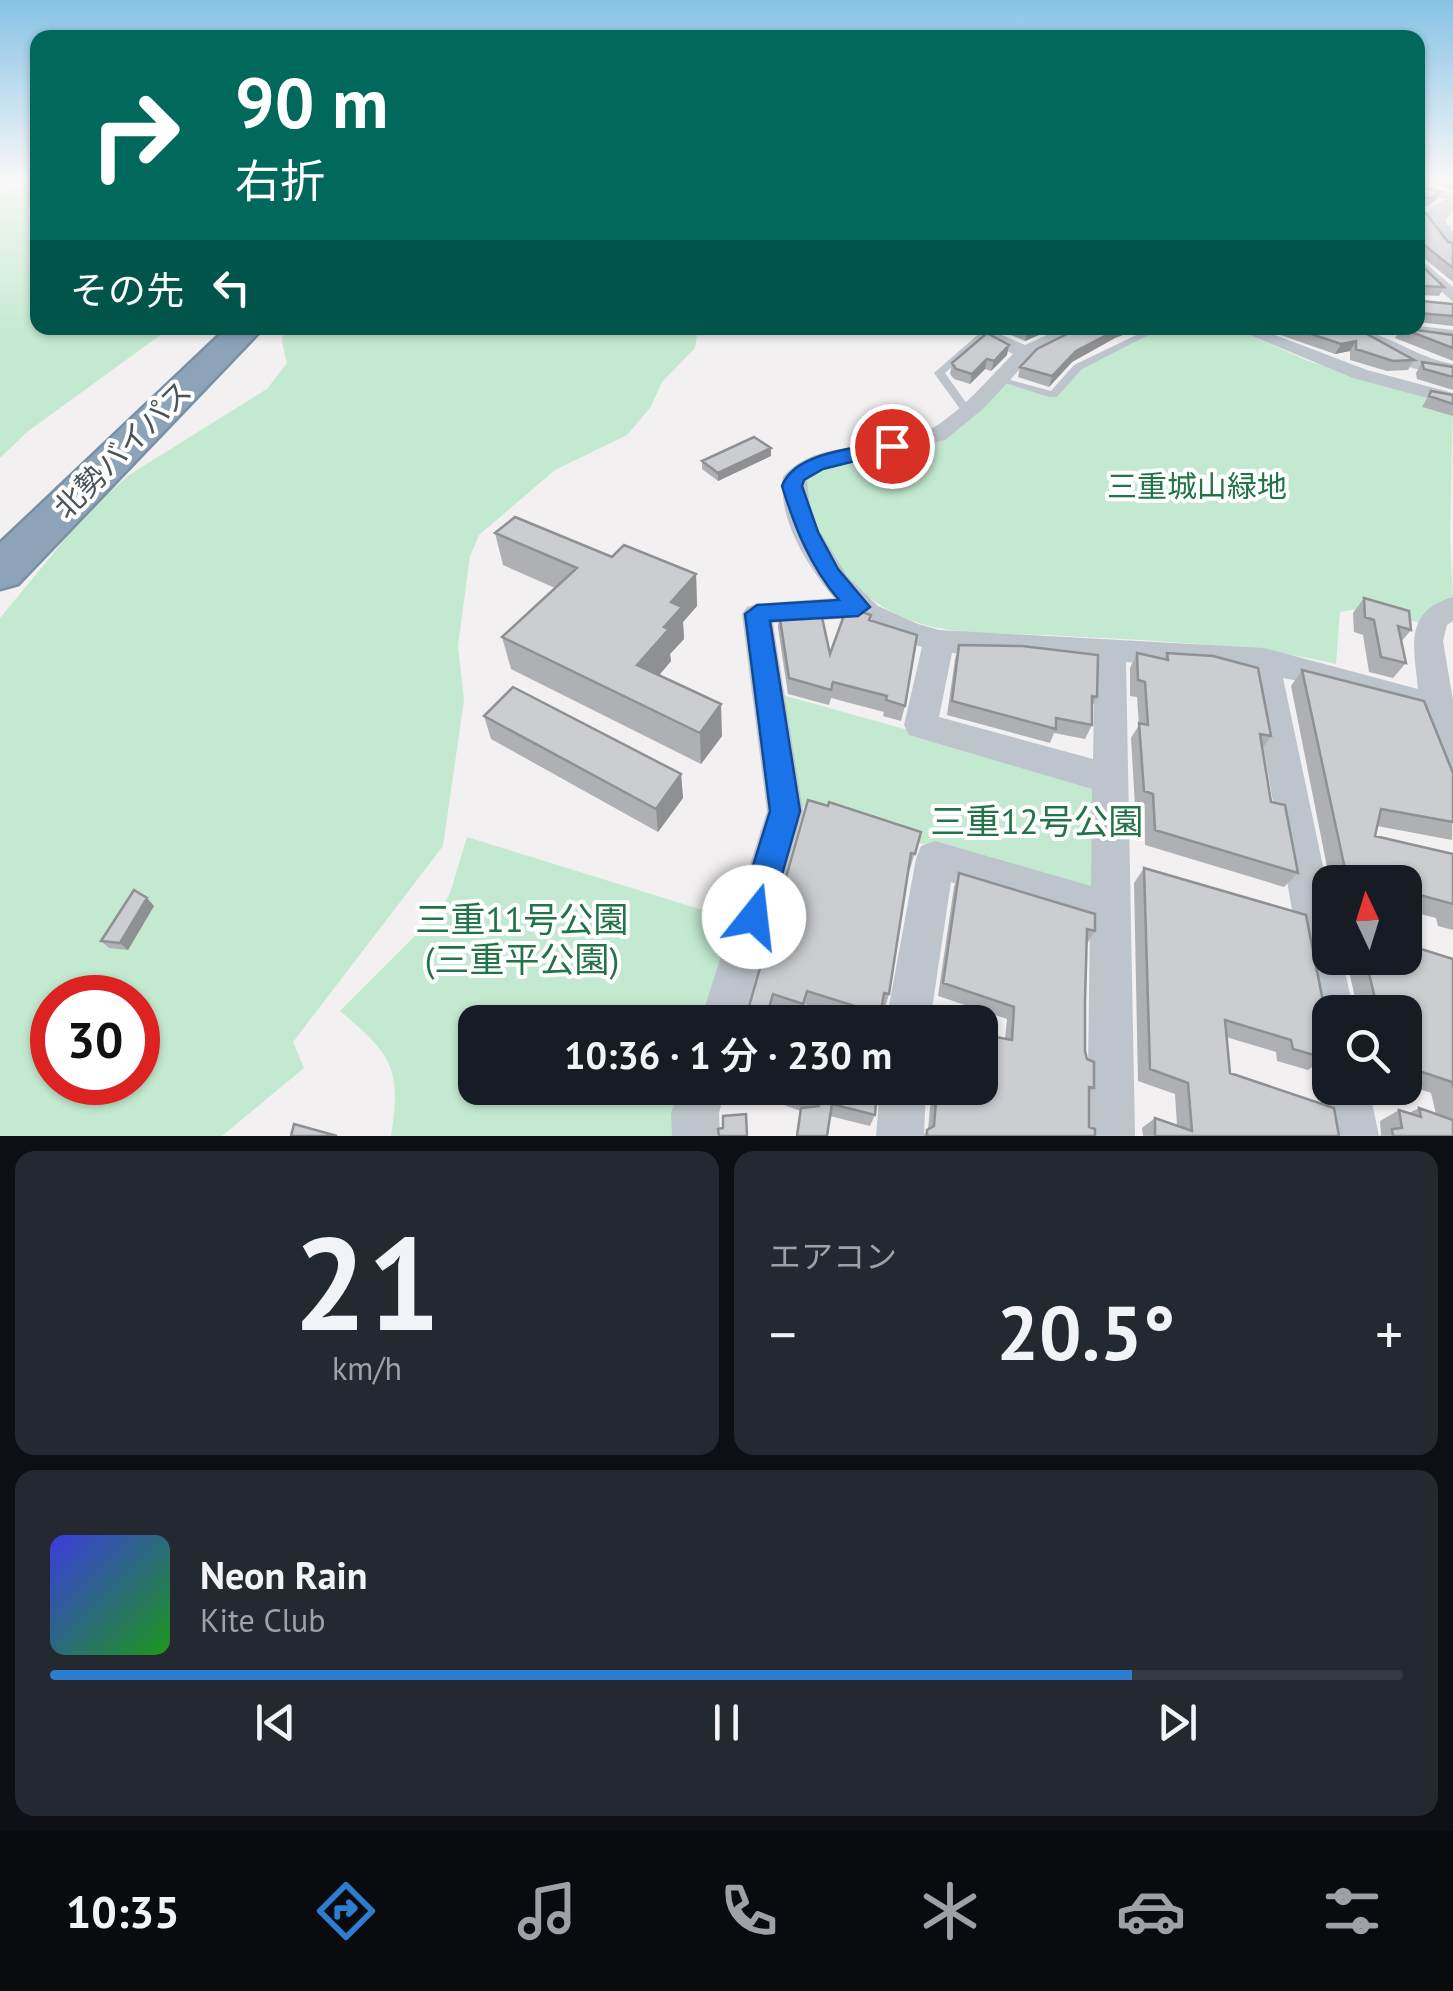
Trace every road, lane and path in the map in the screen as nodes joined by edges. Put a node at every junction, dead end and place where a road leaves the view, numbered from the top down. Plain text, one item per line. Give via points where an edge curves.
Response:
1 (1435, 278) edge
2 (1453, 296) edge
3 (1425, 332) edge
4 (239, 335) edge
5 (979, 335) edge
6 (995, 335) edge
7 (1062, 335) edge
8 (1142, 335) edge
9 (1260, 335) edge
10 (1364, 335) edge
11 (1453, 336) edge
12 (1025, 352) junction
13 (1453, 370) edge
14 (1000, 380) junction
15 (1453, 400) edge
16 (967, 412) junction
17 (0, 572) edge
18 (1453, 606) edge
19 (858, 607) junction
20 (939, 640) junction
21 (1110, 651) junction
22 (1264, 660) junction
23 (1438, 708) edge
24 (1453, 777) edge
25 (1111, 779) junction
26 (1111, 912) junction
27 (1329, 995) edge
28 (727, 1005) edge
29 (911, 1005) edge
30 (698, 1105) edge
31 (901, 1105) edge
32 (1349, 1105) edge
33 (696, 1136) edge
34 (900, 1136) edge
35 (1112, 1136) edge
36 (1355, 1136) edge

1 - 2 street
3 - 11 street
4 - 17 highway, 北勢バイパス
5 - 16 lane via 940,372
6 - 12 street
7 - 12 street
8 - 14 lane via 1078,367 1054,394
9 - 15 street via 1360,374
10 - 13 street via 1419,364
12 - 14 street
14 - 16 street
16 - 19 street via 937,434 816,464 795,476 792,486 807,532 829,574
18 - 23 street via 1434,619 1428,640
19 - 20 street
19 - 28 street via 757,614 785,811
20 - 21 street
20 - 25 street via 921,725
21 - 22 street
21 - 25 street
22 - 23 street
22 - 27 street
23 - 24 street
25 - 26 street
26 - 29 street via 935,858
26 - 35 street
30 - 33 street
31 - 34 street
32 - 36 street

